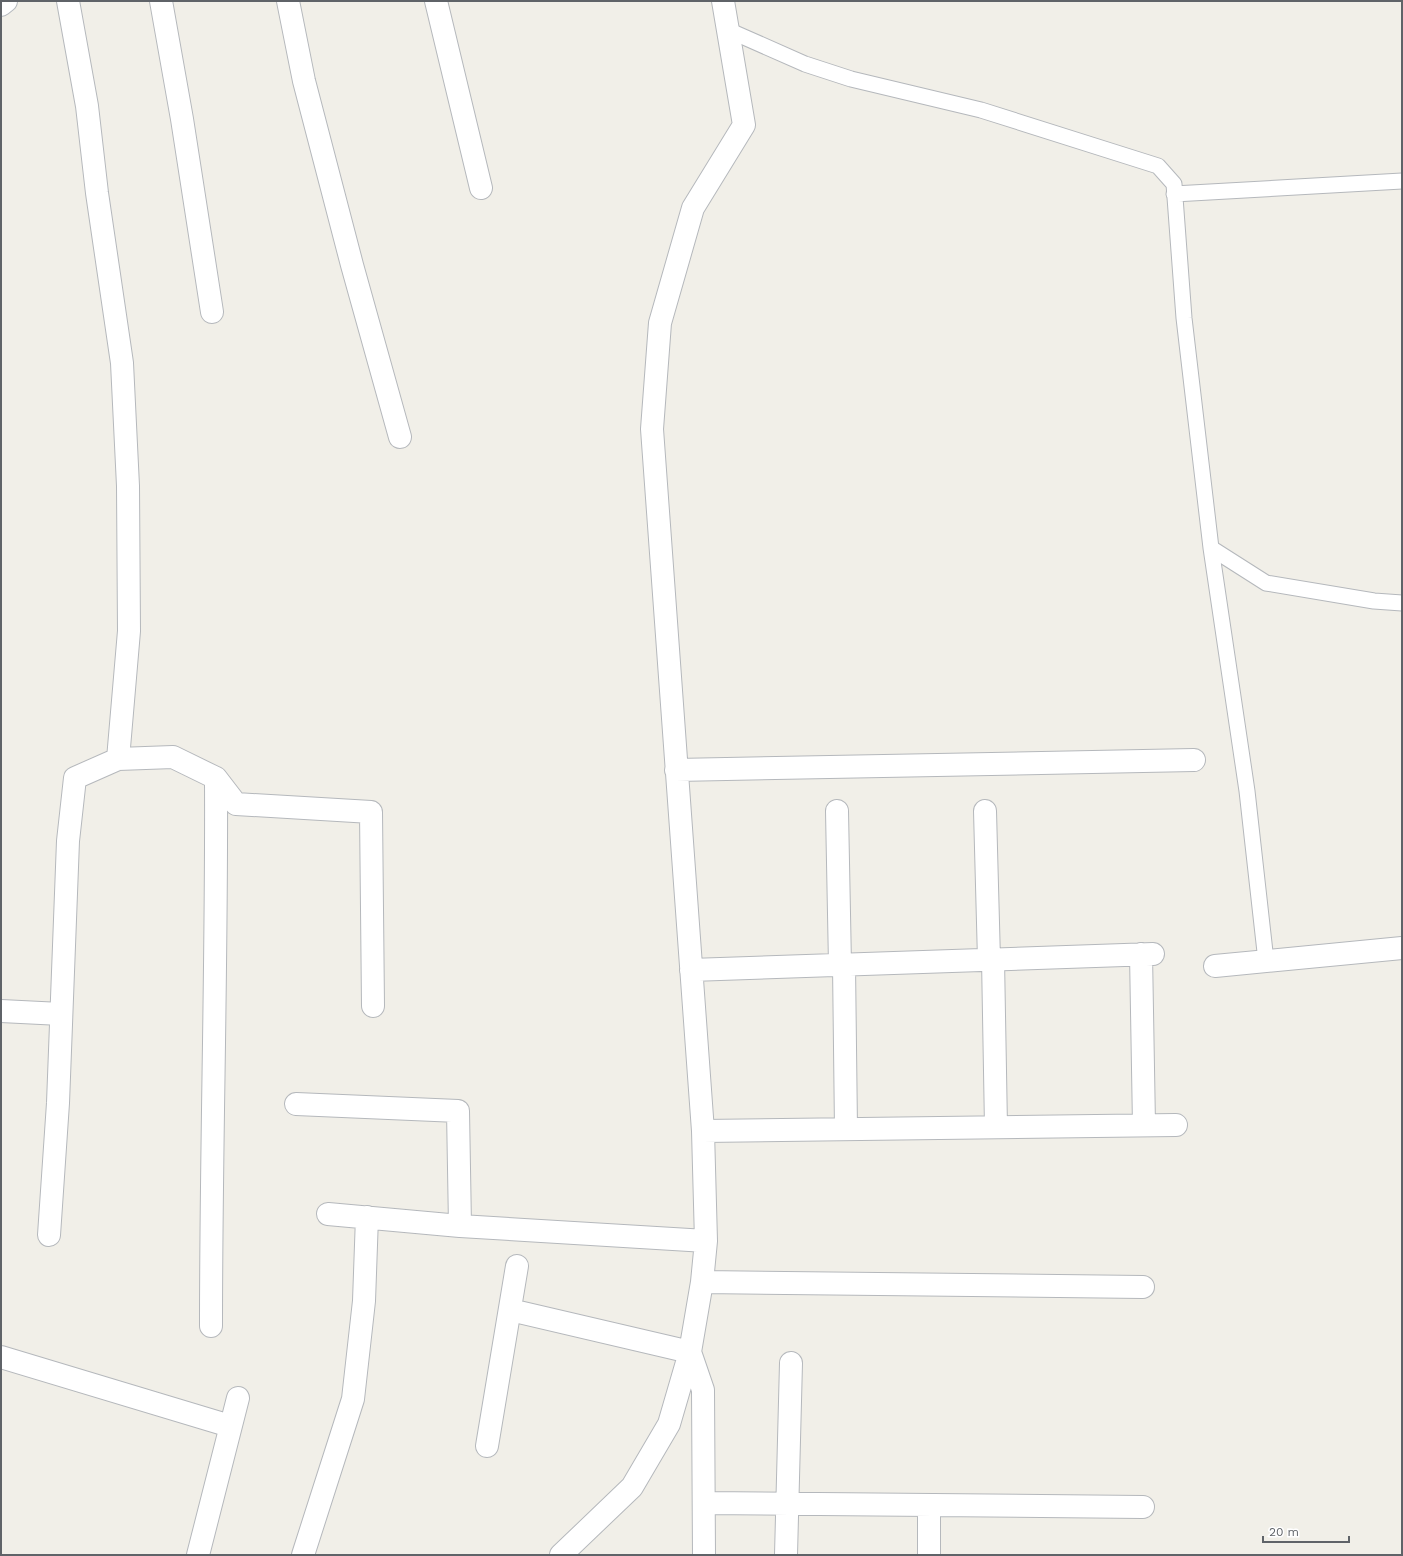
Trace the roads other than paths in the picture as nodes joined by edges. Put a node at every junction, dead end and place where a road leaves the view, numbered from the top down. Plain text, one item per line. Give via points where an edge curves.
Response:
1 (6, 1) edge
2 (68, 1) edge
3 (161, 1) edge
4 (288, 1) edge
5 (436, 1) edge
6 (723, 1) edge
7 (1, 5) edge
8 (728, 30) junction
9 (1402, 181) edge
10 (481, 188) dead end
11 (1174, 194) junction
12 (212, 312) dead end
13 (400, 437) dead end
14 (1211, 548) junction
15 (1402, 603) edge
16 (118, 758) junction
17 (1194, 760) dead end
18 (676, 770) junction
19 (216, 778) junction
20 (837, 811) dead end
21 (985, 811) dead end
22 (1402, 948) edge
23 (991, 959) junction
24 (1266, 961) junction
25 (842, 965) junction
26 (1214, 966) dead end
27 (691, 970) junction
28 (373, 1006) dead end
29 (1, 1011) edge
30 (61, 1014) junction
31 (296, 1104) dead end
32 (1176, 1124) dead end
33 (1144, 1125) junction
34 (996, 1127) junction
35 (846, 1129) junction
36 (703, 1131) junction
37 (328, 1214) dead end
38 (367, 1217) junction
39 (460, 1226) junction
40 (49, 1235) dead end
41 (706, 1240) junction
42 (517, 1266) dead end
43 (702, 1282) junction
44 (1143, 1287) dead end
45 (510, 1310) junction
46 (211, 1326) dead end
47 (690, 1352) junction
48 (1, 1357) edge
49 (791, 1363) dead end
50 (238, 1398) dead end
51 (230, 1426) junction
52 (487, 1446) dead end
53 (704, 1503) junction
54 (788, 1504) junction
55 (929, 1506) junction
56 (1143, 1508) dead end
57 (198, 1555) edge
58 (303, 1555) edge
59 (561, 1555) edge
60 (704, 1555) edge
61 (786, 1555) edge
62 (929, 1555) edge

1 - 7 street
2 - 16 street via 87,106 122,364 128,486 129,631
3 - 12 street
4 - 13 street via 304,81
5 - 10 street
6 - 8 street
8 - 11 lane via 805,64 851,79 981,110 1158,166 1174,184
8 - 18 street via 744,125 693,208 660,323 652,429
9 - 11 lane
11 - 14 lane via 1184,318
14 - 15 lane via 1266,583 1374,601
14 - 24 lane via 1247,791
16 - 19 street via 173,757
16 - 30 street via 76,778 68,840
17 - 18 street
18 - 27 street
19 - 28 street via 236,804 371,812
19 - 46 street via 217,909
20 - 25 street
21 - 23 street
22 - 24 street
23 - 25 street
23 - 33 street via 1147,954
23 - 34 street
24 - 26 street
25 - 27 street
25 - 35 street
27 - 36 street
29 - 30 street
30 - 40 street
31 - 39 street via 458,1111
32 - 33 street
33 - 34 street
34 - 35 street
35 - 36 street
36 - 41 street
37 - 38 street
38 - 39 street
38 - 58 street via 364,1301 353,1399
39 - 41 street
41 - 43 street
42 - 45 street
43 - 44 street
43 - 47 street
45 - 47 street
45 - 52 street
47 - 53 street via 703,1390
47 - 59 street via 669,1424 632,1486
48 - 51 street
49 - 54 street
50 - 51 street
51 - 57 street
53 - 54 street
53 - 60 street
54 - 55 street
54 - 61 street
55 - 56 street
55 - 62 street

